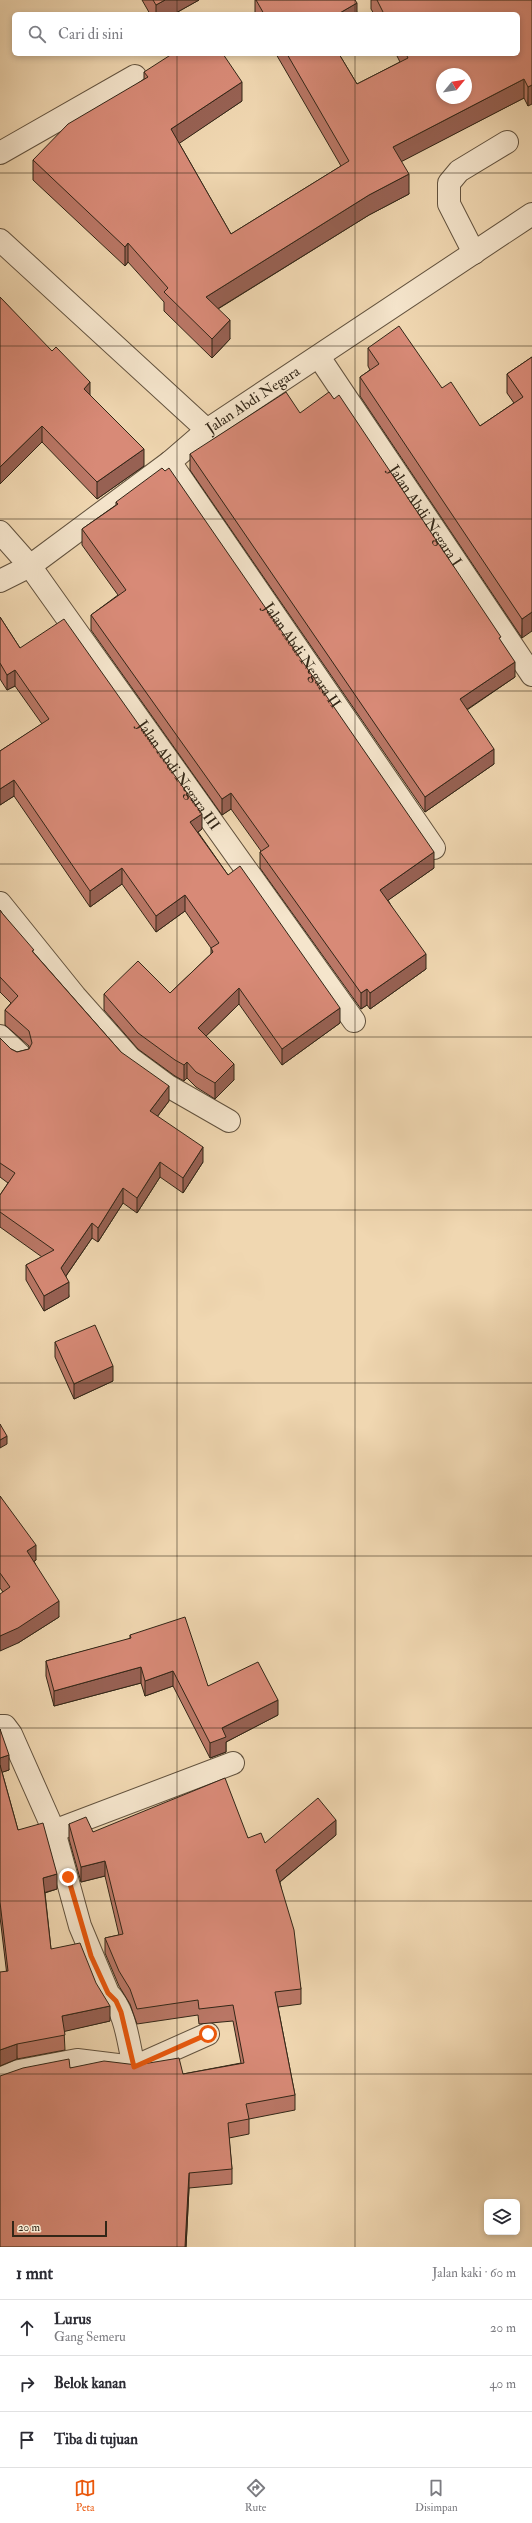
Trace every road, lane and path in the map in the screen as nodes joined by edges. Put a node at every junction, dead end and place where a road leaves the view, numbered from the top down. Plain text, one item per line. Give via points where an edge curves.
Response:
1 (136, 76) dead end
2 (507, 142) dead end
3 (0, 153) edge
4 (532, 214) edge
5 (0, 240) edge
6 (474, 253) junction
7 (319, 357) junction
8 (207, 430) junction
9 (170, 462) junction
10 (0, 532) edge
11 (30, 566) junction
12 (0, 581) edge
13 (532, 675) edge
14 (434, 848) dead end
15 (0, 903) edge
16 (354, 1021) dead end
17 (0, 1036) edge
18 (20, 1055) edge
19 (229, 1121) dead end
20 (0, 1726) edge
21 (233, 1763) dead end
22 (54, 1831) junction
23 (208, 2034) dead end
24 (134, 2067) junction
25 (0, 2079) edge

1 - 3 street
2 - 6 street via 459,171 449,183 450,204
4 - 6 street, Jalan Abdi Negara
5 - 8 street, Jalan Abdi Negara
6 - 7 street, Jalan Abdi Negara
7 - 8 street, Jalan Abdi Negara
7 - 13 street, Jalan Abdi Negara I
8 - 9 street
9 - 11 street
9 - 14 street, Jalan Abdi Negara II
10 - 11 street, Jalan Abdi Negara III
11 - 12 street
11 - 16 street, Jalan Abdi Negara III
15 - 19 street via 75,996 130,1058 168,1086
17 - 18 street
20 - 22 street via 5,1726 11,1734
21 - 22 street
22 - 24 street via 80,1926 105,1987 121,2012
23 - 24 street
24 - 25 street via 77,2060 19,2071

